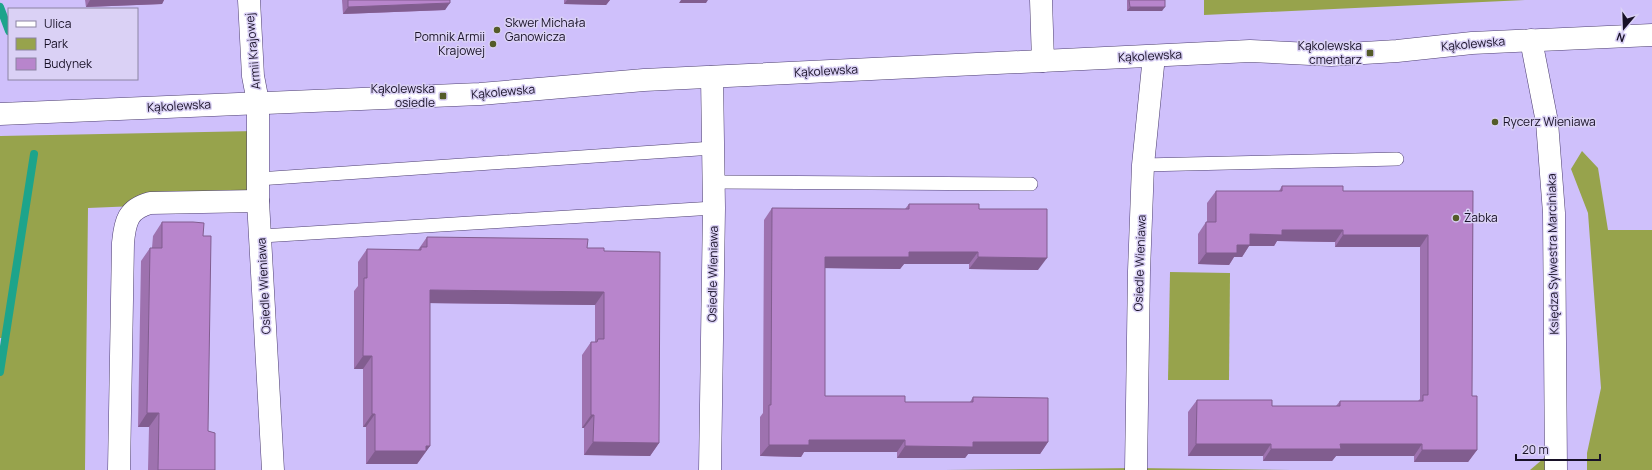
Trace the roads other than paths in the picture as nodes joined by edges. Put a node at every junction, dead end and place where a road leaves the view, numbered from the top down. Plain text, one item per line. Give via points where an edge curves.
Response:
1 (249, 0) edge
2 (1041, 0) edge
3 (1652, 35) edge
4 (1531, 40) junction
5 (1154, 56) junction
6 (1043, 61) junction
7 (712, 77) junction
8 (258, 102) junction
9 (0, 114) edge
10 (713, 148) junction
11 (1397, 159) dead end
12 (1143, 164) junction
13 (258, 179) junction
14 (713, 182) junction
15 (1031, 184) dead end
16 (258, 201) junction
17 (714, 208) junction
18 (262, 236) junction
19 (118, 470) edge
20 (273, 470) edge
21 (710, 470) edge
22 (1136, 470) edge
23 (1556, 470) edge

1 - 8 street, Armii Krajowej via 253,76
2 - 6 street
3 - 4 street, Kąkolewska
4 - 5 street, Kąkolewska via 1339,54 1250,51
4 - 23 street, Księdza Sylwestra Marciniaka via 1547,122 1554,213
5 - 6 street, Kąkolewska
5 - 12 street, Osiedle Wieniawa
6 - 7 street, Kąkolewska
7 - 8 street, Kąkolewska via 595,83 480,94
7 - 10 street, Osiedle Wieniawa
8 - 9 street, Kąkolewska
8 - 13 street, Osiedle Wieniawa
10 - 13 lane
10 - 14 street, Osiedle Wieniawa
11 - 12 lane
12 - 22 street, Osiedle Wieniawa
13 - 16 street, Osiedle Wieniawa
14 - 15 lane
14 - 17 street, Osiedle Wieniawa
16 - 18 street, Osiedle Wieniawa
16 - 19 street via 150,203 132,212 126,221 123,243
17 - 18 lane
17 - 21 street, Osiedle Wieniawa
18 - 20 street, Osiedle Wieniawa

